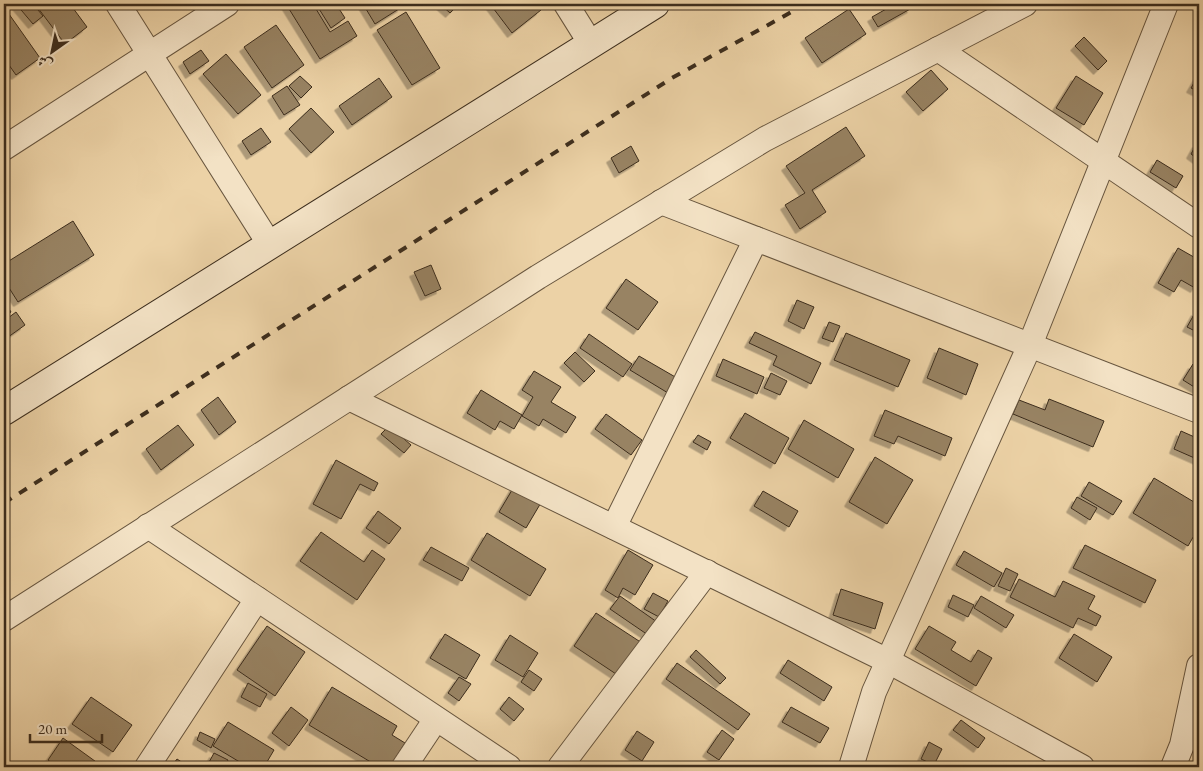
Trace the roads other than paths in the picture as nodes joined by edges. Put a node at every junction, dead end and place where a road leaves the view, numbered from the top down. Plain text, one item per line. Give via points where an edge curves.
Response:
1 (118, 4) edge
2 (228, 4) edge
3 (566, 4) edge
4 (655, 4) edge
5 (1025, 4) edge
6 (1166, 4) edge
7 (591, 44) junction
8 (938, 49) junction
9 (150, 54) junction
10 (4, 148) edge
11 (1104, 161) junction
12 (661, 202) junction
13 (1199, 226) edge
14 (756, 239) junction
15 (270, 245) junction
16 (1030, 346) junction
17 (350, 398) junction
18 (4, 411) edge
19 (1199, 411) edge
20 (148, 526) junction
21 (614, 527) junction
22 (707, 572) junction
23 (258, 599) junction
24 (4, 619) edge
25 (888, 661) junction
26 (1199, 666) edge
27 (436, 719) junction
28 (1079, 766) edge
29 (147, 767) edge
30 (404, 767) edge
31 (509, 767) edge
32 (560, 767) edge
33 (851, 767) edge
34 (1173, 767) edge

1 - 9 street
2 - 9 street
3 - 7 street
4 - 7 street
5 - 8 street
6 - 11 street
7 - 15 street
8 - 11 street
8 - 12 street via 765,139
9 - 10 street
9 - 15 street
11 - 13 street
11 - 16 street
12 - 14 street
12 - 17 street via 538,276
14 - 16 street
14 - 21 street
15 - 18 street
16 - 19 street
16 - 25 street
17 - 20 street
17 - 21 street
20 - 23 street
20 - 24 street
21 - 22 street
22 - 25 street
22 - 32 street
23 - 27 street
23 - 29 street
25 - 28 street
25 - 33 street via 874,692
26 - 34 street via 1182,745
27 - 30 street
27 - 31 street

